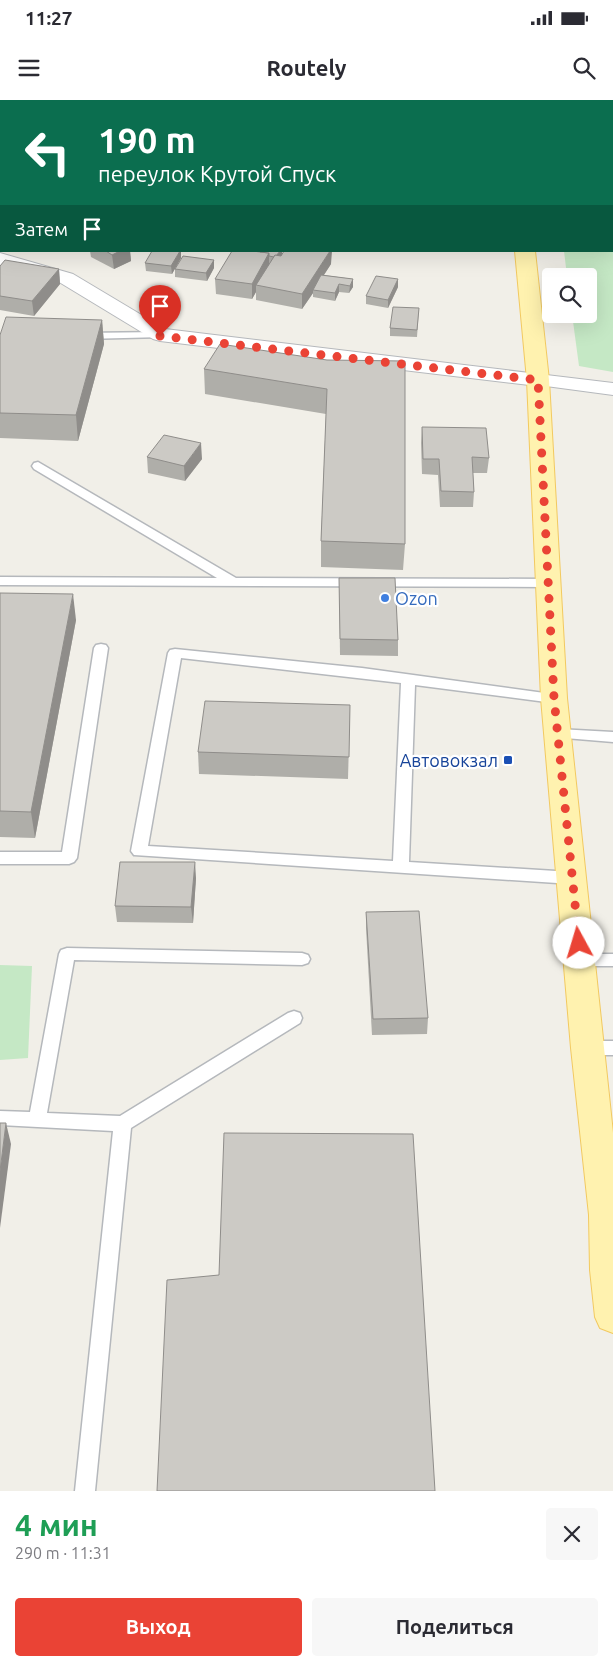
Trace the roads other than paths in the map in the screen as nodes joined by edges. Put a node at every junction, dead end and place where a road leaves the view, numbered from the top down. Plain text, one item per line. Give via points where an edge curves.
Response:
1 (525, 252) edge
2 (0, 259) edge
3 (75, 336) edge
4 (160, 336) junction
5 (538, 380) junction
6 (613, 389) edge
7 (38, 466) dead end
8 (0, 581) edge
9 (235, 583) junction
10 (548, 583) junction
11 (100, 648) dead end
12 (408, 679) junction
13 (554, 698) junction
14 (558, 734) junction
15 (613, 737) edge
16 (0, 858) edge
17 (401, 867) junction
18 (572, 878) junction
19 (302, 959) dead end
20 (580, 960) junction
21 (613, 960) edge
22 (294, 1018) dead end
23 (600, 1048) edge
24 (0, 1118) edge
25 (36, 1120) junction
26 (123, 1124) junction
27 (609, 1214) edge
28 (610, 1270) edge
29 (613, 1318) edge
30 (85, 1491) edge

1 - 5 main road
2 - 4 street via 66,278
3 - 4 lane
4 - 5 street
5 - 6 street
5 - 10 main road
7 - 9 lane
8 - 9 lane
9 - 10 lane
10 - 13 main road
11 - 16 lane via 69,858
12 - 13 lane
12 - 17 lane
12 - 17 lane via 174,652 140,851
13 - 14 main road
14 - 15 lane
14 - 18 main road
17 - 18 lane
18 - 20 main road
19 - 25 lane via 67,954
20 - 21 lane
20 - 23 main road
22 - 26 lane
23 - 27 main road
24 - 25 lane
25 - 26 lane
26 - 30 lane
27 - 28 main road
28 - 29 main road

